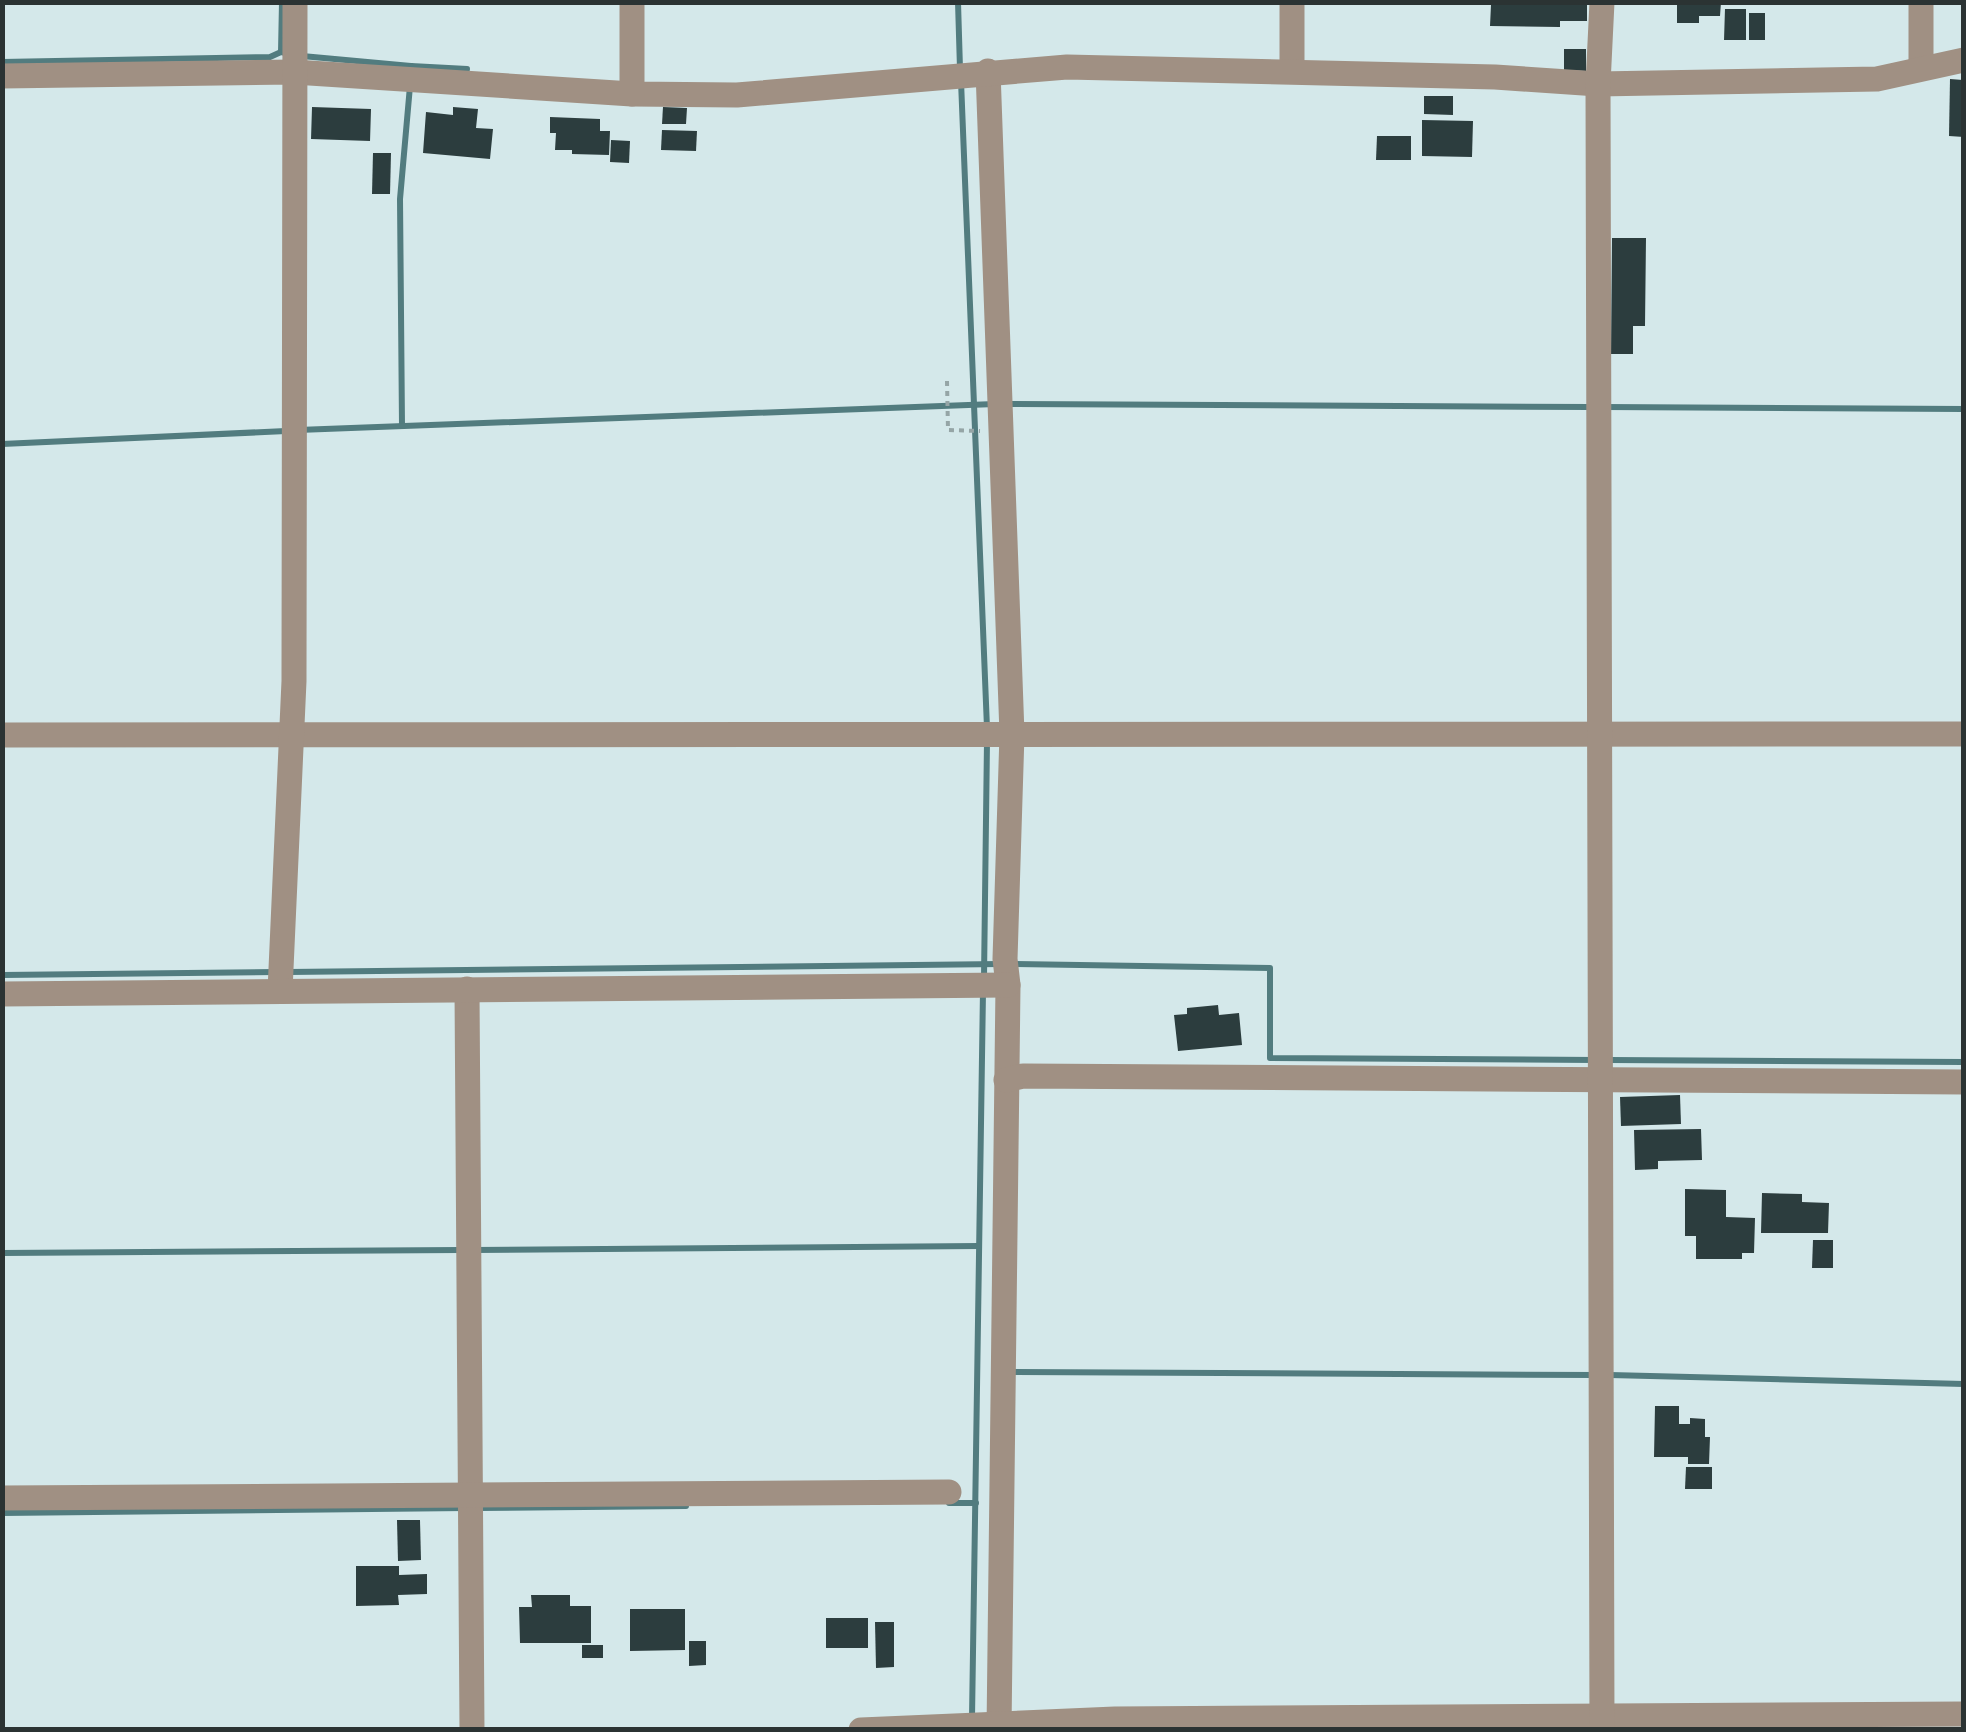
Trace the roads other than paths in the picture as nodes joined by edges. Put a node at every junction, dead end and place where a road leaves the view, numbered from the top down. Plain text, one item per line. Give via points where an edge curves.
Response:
1 (294, 2) edge
2 (632, 2) edge
3 (1292, 2) edge
4 (1602, 2) edge
5 (1921, 2) edge
6 (294, 60) junction
7 (1964, 60) edge
8 (1921, 67) junction
9 (1292, 72) junction
10 (971, 73) junction
11 (2, 76) edge
12 (1598, 84) junction
13 (632, 94) junction
14 (290, 734) junction
15 (995, 734) junction
16 (1601, 734) junction
17 (1964, 734) edge
18 (2, 735) edge
19 (997, 977) junction
20 (281, 978) junction
21 (466, 989) junction
22 (2, 994) edge
23 (1600, 1067) junction
24 (1006, 1080) junction
25 (1964, 1082) edge
26 (949, 1492) dead end
27 (2, 1498) edge
28 (470, 1505) junction
29 (1964, 1714) edge
30 (1602, 1722) edge
31 (986, 1725) edge
32 (472, 1730) edge
33 (861, 1730) edge

1 - 6 street
2 - 13 street
3 - 9 street
4 - 12 street
5 - 8 street
6 - 11 street
6 - 13 street via 411,80
6 - 14 street
7 - 8 street
8 - 12 street via 1877,78
9 - 10 street via 1067,67
9 - 12 street
10 - 13 street via 737,95
10 - 15 street via 998,403
12 - 16 street
14 - 15 street
14 - 18 street
14 - 20 street
15 - 16 street
15 - 19 street
16 - 17 street
16 - 23 street
19 - 21 street
19 - 24 street
20 - 21 street
20 - 22 street
21 - 28 street
23 - 24 street
23 - 25 street
23 - 30 street
24 - 31 street via 1004,1371
26 - 28 street
27 - 28 street
28 - 32 street
29 - 30 street
30 - 31 street
31 - 33 street

